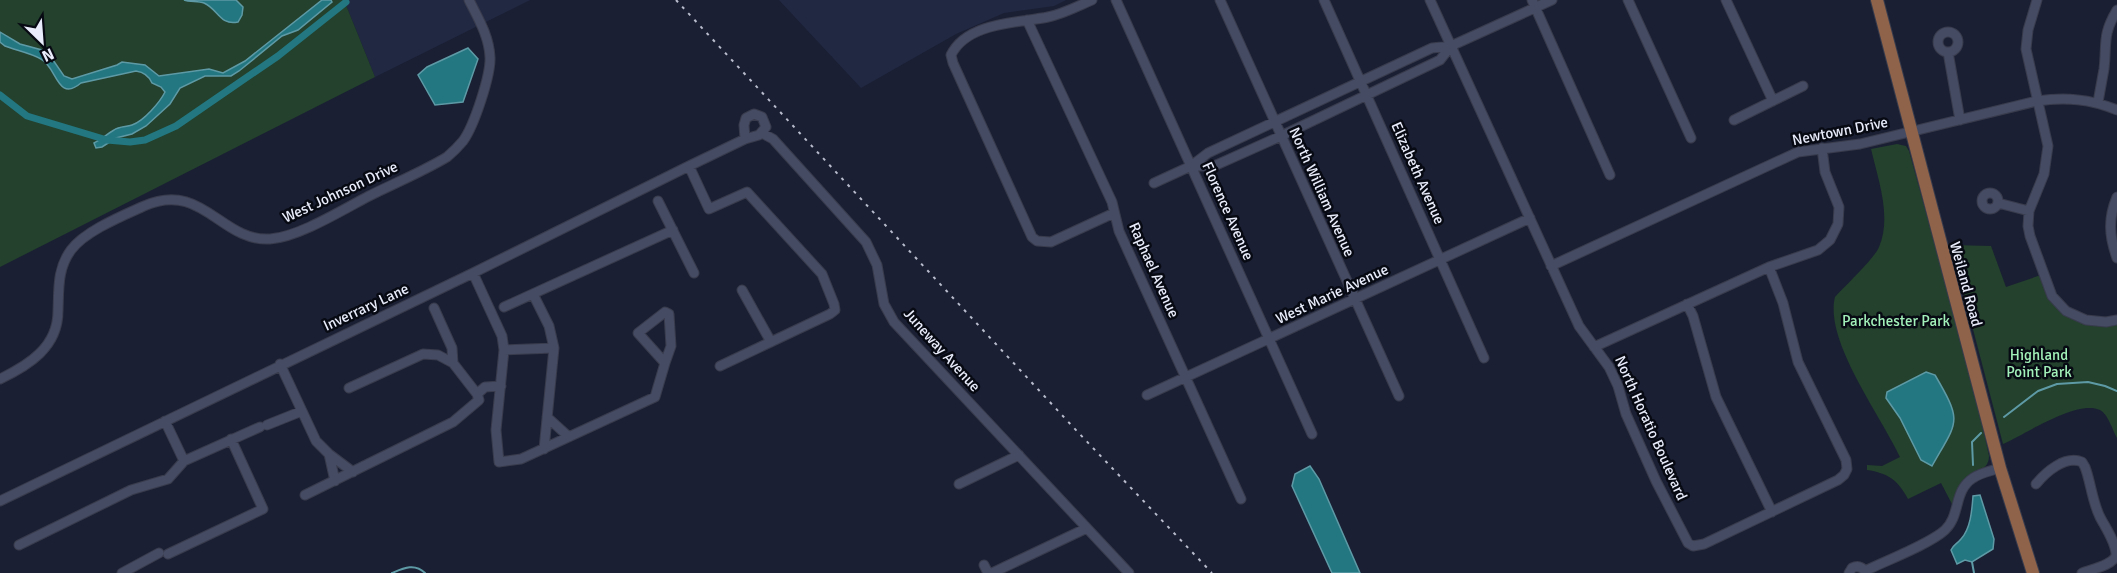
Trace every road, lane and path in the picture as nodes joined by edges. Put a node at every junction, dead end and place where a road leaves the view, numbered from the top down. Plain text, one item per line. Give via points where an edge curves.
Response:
1 (469, 0) edge
2 (1092, 0) edge
3 (1116, 0) edge
4 (1220, 0) edge
5 (1324, 0) edge
6 (1430, 0) edge
7 (1552, 0) edge
8 (1628, 0) edge
9 (1726, 0) edge
10 (1877, 0) edge
11 (2037, 0) edge
12 (1534, 4) edge
13 (2117, 10) edge
14 (1027, 20) junction
15 (1451, 46) junction
16 (1948, 52) dead end
17 (1361, 82) junction
18 (1803, 86) dead end
19 (1367, 95) junction
20 (1773, 101) junction
21 (2037, 101) junction
22 (2098, 102) junction
23 (2117, 110) edge
24 (1734, 120) dead end
25 (1960, 120) junction
26 (1274, 122) junction
27 (1913, 132) junction
28 (762, 133) junction
29 (1281, 136) junction
30 (1691, 138) dead end
31 (745, 139) junction
32 (1822, 148) junction
33 (689, 166) junction
34 (1191, 166) junction
35 (1610, 175) dead end
36 (1154, 183) dead end
37 (2117, 197) edge
38 (658, 201) dead end
39 (1998, 203) dead end
40 (2029, 211) junction
41 (1114, 213) junction
42 (1530, 218) junction
43 (673, 230) junction
44 (2117, 258) edge
45 (1440, 260) junction
46 (1551, 266) junction
47 (1768, 267) junction
48 (473, 273) junction
49 (694, 273) dead end
50 (742, 290) dead end
51 (533, 294) junction
52 (1355, 300) junction
53 (1687, 304) junction
54 (504, 307) dead end
55 (434, 308) dead end
56 (2117, 320) edge
57 (1269, 339) junction
58 (771, 342) junction
59 (1594, 347) junction
60 (554, 348) junction
61 (504, 350) junction
62 (1484, 358) dead end
63 (453, 363) junction
64 (665, 363) junction
65 (280, 364) junction
66 (720, 366) dead end
67 (1186, 378) junction
68 (0, 379) edge
69 (501, 386) junction
70 (349, 388) dead end
71 (477, 394) junction
72 (1147, 395) dead end
73 (1399, 396) dead end
74 (302, 411) junction
75 (547, 417) junction
76 (165, 421) junction
77 (1312, 434) dead end
78 (569, 437) junction
79 (231, 439) junction
80 (544, 449) junction
81 (329, 454) junction
82 (1019, 455) junction
83 (184, 462) junction
84 (2000, 468) junction
85 (353, 472) junction
86 (335, 481) junction
87 (959, 484) dead end
88 (2036, 484) dead end
89 (305, 495) dead end
90 (1241, 499) dead end
91 (0, 501) edge
92 (1772, 512) junction
93 (1087, 528) junction
94 (19, 545) dead end
95 (988, 570) edge
96 (1865, 572) edge
97 (122, 573) edge
98 (1129, 573) edge
99 (1849, 573) edge
100 (2033, 573) edge
101 (2082, 573) edge

1 - 68 street, West Johnson Drive via 488,43 489,76 465,139 447,157 302,230 271,239 238,232 189,202 162,201 145,206 89,234 71,249 62,265 58,314 50,342 28,364
2 - 14 street via 1057,15
3 - 34 street, Florence Avenue
4 - 26 street, North William Avenue
5 - 17 street, Elizabeth Avenue
6 - 15 street, North Horatio Boulevard
7 - 12 street
8 - 30 street
9 - 20 street
10 - 27 main road, Weiland Road
11 - 21 street via 2026,41
12 - 15 street
12 - 35 street
13 - 22 street via 2104,40
14 - 41 street, Raphael Avenue
14 - 41 street via 1003,23 972,35 951,55 953,63 1032,237 1051,242
15 - 17 street via 1432,48
15 - 19 street via 1440,60
15 - 42 street, North Horatio Boulevard
16 - 25 street
17 - 19 street, Elizabeth Avenue
17 - 26 street
18 - 20 street
19 - 29 street
19 - 45 street, Elizabeth Avenue
20 - 24 street
21 - 22 street, Newtown Drive via 2059,98
21 - 25 street, Newtown Drive
21 - 40 street via 2045,127 2047,161
22 - 23 street, Newtown Drive
25 - 27 street, Newtown Drive
26 - 29 street, North William Avenue
26 - 34 street via 1208,153
27 - 32 street, Newtown Drive
27 - 84 main road, Weiland Road
28 - 31 street, Inverrary Lane
28 - 31 street via 765,120 751,115 744,122
28 - 82 street, Juneway Avenue via 773,139 866,242 894,322
29 - 34 street via 1214,166
29 - 52 street, North William Avenue
31 - 33 street, Inverrary Lane
32 - 46 street, Newtown Drive via 1798,152
32 - 47 street via 1825,172 1839,207 1835,233 1818,250
33 - 48 street, Inverrary Lane
33 - 58 street via 708,209 747,192 822,274 835,310
34 - 36 street
34 - 57 street, Florence Avenue
37 - 44 street via 2109,229
38 - 43 street
39 - 40 street
40 - 56 street via 2030,236 2052,296 2076,317 2097,322
41 - 67 street, Raphael Avenue
42 - 45 street, West Marie Avenue
42 - 46 street, North Horatio Boulevard
43 - 49 street
43 - 51 street
45 - 52 street, West Marie Avenue
45 - 62 street, Elizabeth Avenue
46 - 59 street, North Horatio Boulevard via 1579,326
47 - 53 street
47 - 92 street, North Horatio Boulevard via 1783,303 1798,362 1838,442 1847,469 1838,480
48 - 61 street via 502,336
48 - 65 street, Inverrary Lane
50 - 58 street
51 - 54 street
51 - 60 street via 549,326
52 - 57 street, West Marie Avenue
52 - 73 street, North William Avenue
53 - 59 street
53 - 92 street via 1716,397
55 - 63 street via 452,348
57 - 67 street, West Marie Avenue
57 - 77 street, Florence Avenue
58 - 66 street
59 - 92 street, North Horatio Boulevard via 1609,367 1656,481 1688,543 1704,544
60 - 61 street
60 - 75 street
61 - 69 street
63 - 70 street via 438,355 423,354
63 - 71 street
64 - 64 street via 671,346 667,312 638,333
64 - 78 street via 655,397
65 - 74 street
65 - 76 street, Inverrary Lane
67 - 72 street, West Marie Avenue
67 - 90 street, Raphael Avenue
69 - 71 street via 485,387
69 - 80 street via 496,430 500,462 521,459
71 - 85 street via 479,400 453,422
74 - 79 street
74 - 81 street via 316,441
75 - 78 street
75 - 80 street
76 - 83 street
76 - 91 street, Inverrary Lane
78 - 80 street
79 - 83 street
79 - 97 street via 263,509
81 - 85 street
81 - 86 street
82 - 87 street
82 - 93 street, Juneway Avenue
83 - 94 street via 168,479 131,490
84 - 96 street via 1975,476 1962,488 1953,521 1942,533
84 - 100 main road, Weiland Road
85 - 86 street
86 - 89 street
88 - 101 street via 2047,471 2070,460 2085,466 2096,509 2116,552 2107,564
93 - 95 street
93 - 98 street, Juneway Avenue
96 - 99 street via 1855,567

